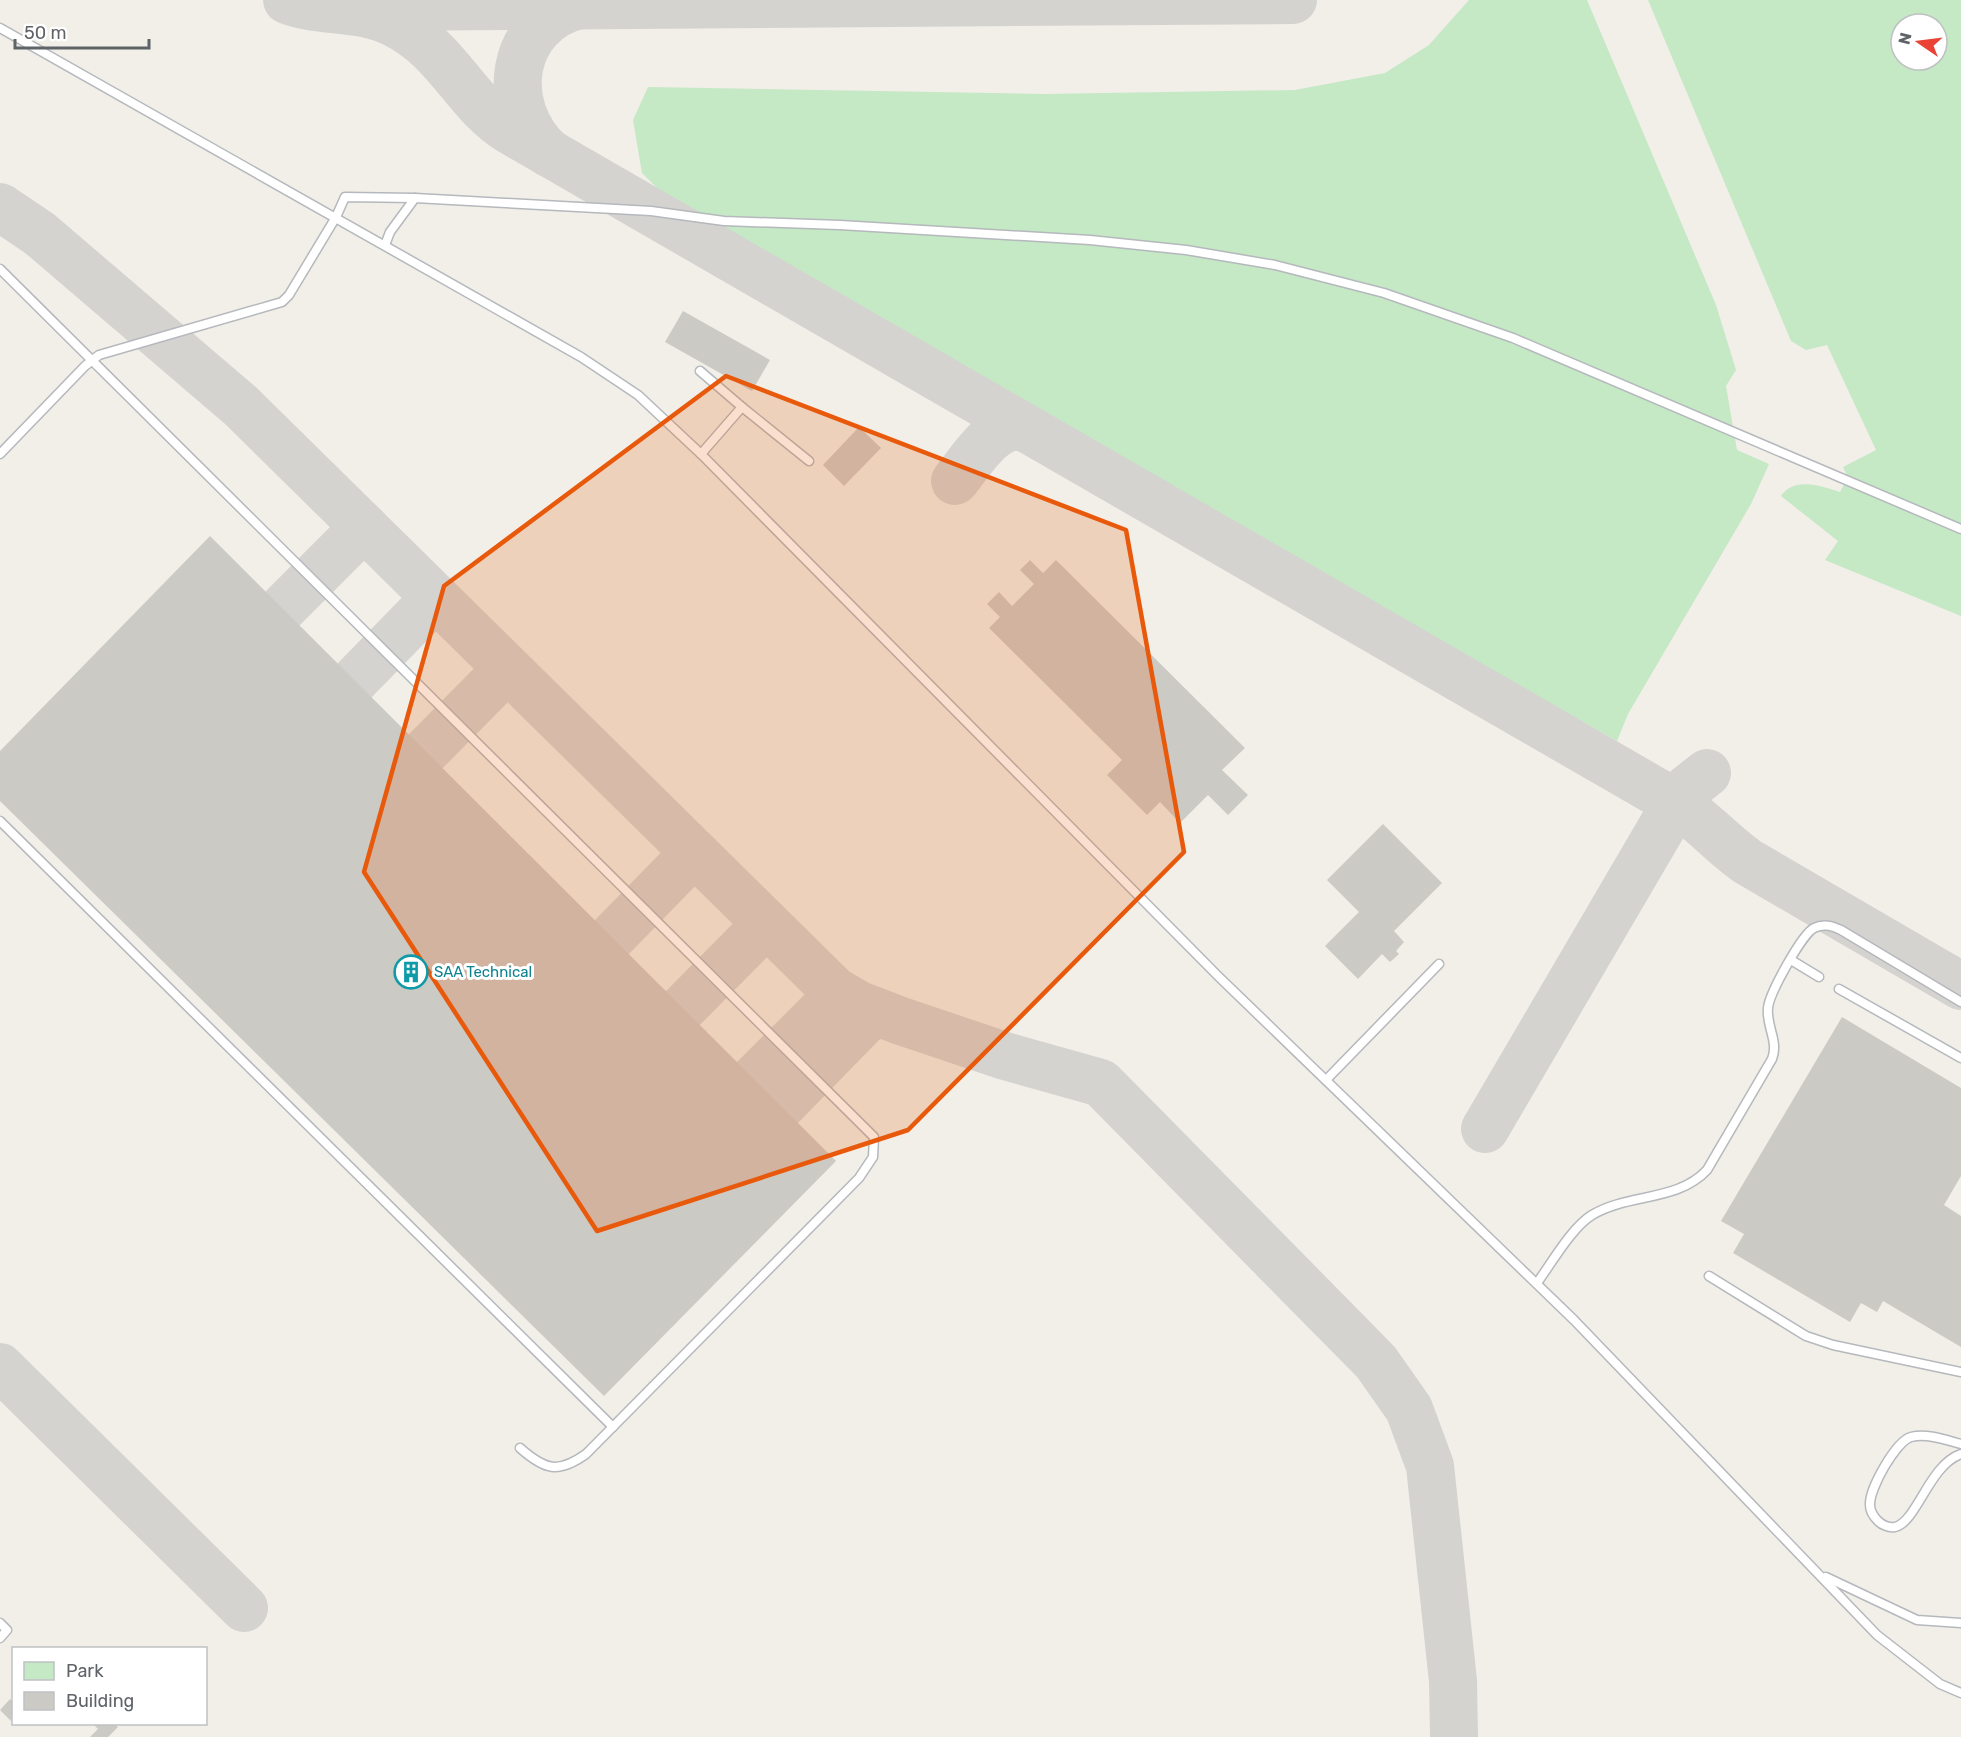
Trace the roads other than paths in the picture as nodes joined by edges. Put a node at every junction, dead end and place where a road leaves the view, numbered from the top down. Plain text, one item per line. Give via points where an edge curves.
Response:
1 (0, 28) edge
2 (415, 198) junction
3 (336, 217) junction
4 (385, 245) junction
5 (0, 269) edge
6 (92, 360) junction
7 (700, 372) dead end
8 (742, 407) junction
9 (0, 454) edge
10 (700, 454) junction
11 (809, 461) dead end
12 (1961, 529) edge
13 (0, 821) edge
14 (1791, 960) junction
15 (1439, 964) dead end
16 (1819, 977) dead end
17 (1839, 989) dead end
18 (1961, 1002) edge
19 (1961, 1058) edge
20 (1326, 1080) junction
21 (1708, 1276) dead end
22 (1537, 1283) junction
23 (1961, 1372) edge
24 (613, 1427) junction
25 (1961, 1444) edge
26 (520, 1448) dead end
27 (1961, 1454) edge
28 (1820, 1574) junction
29 (0, 1623) edge
30 (1961, 1623) edge
31 (0, 1638) edge
32 (1961, 1693) edge

1 - 3 lane
2 - 3 lane via 345,197
2 - 4 lane
2 - 12 lane via 651,211 724,221 1090,240 1275,265 1384,293 1503,334
3 - 4 lane
3 - 6 lane via 282,302 108,351
4 - 10 lane via 610,374
5 - 6 lane
6 - 9 lane
6 - 24 lane via 874,1137 873,1157 859,1178
7 - 8 lane
8 - 10 lane
8 - 11 lane
10 - 20 lane via 1210,969
13 - 24 lane
14 - 16 lane
14 - 18 lane via 1811,929 1822,924 1831,926
14 - 22 lane via 1774,986 1768,1008 1775,1044 1772,1059 1707,1170 1697,1181 1675,1191 1592,1215 1578,1227
15 - 20 lane
17 - 19 lane
20 - 22 lane
21 - 23 lane via 1806,1336 1833,1346
22 - 28 lane
24 - 26 lane via 572,1464 555,1469
25 - 27 lane via 1922,1435 1909,1437 1897,1446 1873,1493 1873,1515 1882,1525 1894,1527 1906,1522 1932,1478
28 - 30 lane via 1917,1620
28 - 32 lane via 1877,1635 1940,1684
29 - 31 lane via 8,1630

